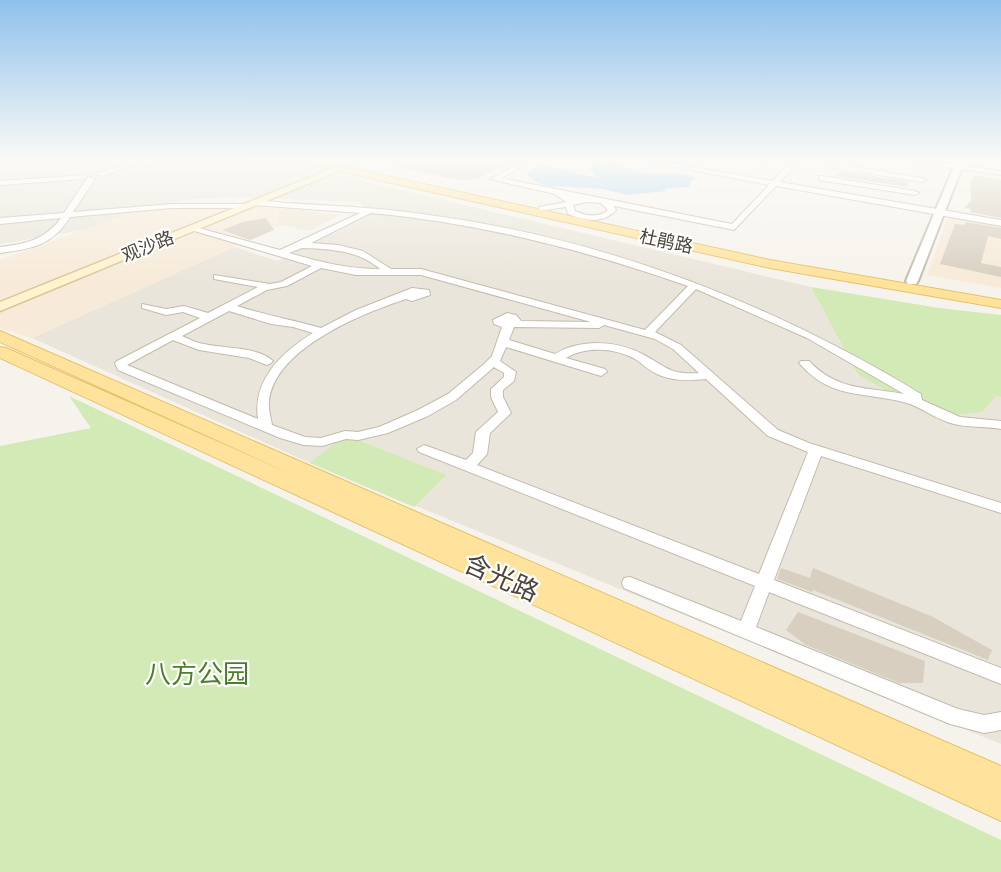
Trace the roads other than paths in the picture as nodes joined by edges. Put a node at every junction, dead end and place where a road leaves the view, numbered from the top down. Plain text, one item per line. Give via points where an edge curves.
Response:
1 (76, 200) edge
2 (245, 200) edge
3 (260, 200) edge
4 (505, 200) edge
5 (505, 200) edge
6 (571, 200) edge
7 (599, 200) junction
8 (759, 200) edge
9 (912, 200) edge
10 (945, 200) edge
11 (249, 204) junction
12 (569, 204) junction
13 (232, 205) junction
14 (543, 209) junction
15 (371, 210) junction
16 (652, 210) junction
17 (940, 212) junction
18 (69, 213) junction
19 (581, 217) junction
20 (611, 219) junction
21 (0, 221) edge
22 (1001, 223) edge
23 (194, 228) junction
24 (300, 244) junction
25 (0, 250) edge
26 (282, 253) junction
27 (321, 265) junction
28 (218, 277) dead end
29 (912, 281) junction
30 (399, 283) junction
31 (694, 285) junction
32 (270, 287) junction
33 (1001, 295) edge
34 (0, 299) edge
35 (1001, 304) edge
36 (146, 306) dead end
37 (0, 307) edge
38 (228, 307) junction
39 (568, 312) junction
40 (208, 317) junction
41 (513, 323) junction
42 (610, 324) junction
43 (321, 332) junction
44 (647, 334) junction
45 (0, 336) edge
46 (172, 336) junction
47 (503, 342) junction
48 (0, 352) edge
49 (557, 358) junction
50 (267, 361) dead end
51 (492, 362) junction
52 (805, 363) dead end
53 (601, 372) dead end
54 (708, 375) junction
55 (915, 401) junction
56 (1001, 425) edge
57 (266, 427) junction
58 (424, 449) dead end
59 (816, 450) junction
60 (468, 466) junction
61 (1001, 508) edge
62 (764, 582) junction
63 (630, 583) dead end
64 (746, 630) junction
65 (1001, 676) edge
66 (1001, 721) edge
67 (1001, 782) edge
68 (1001, 805) edge

1 - 18 street
2 - 13 main road, 观沙路
3 - 11 main road, 观沙路
4 - 14 main road, 杜鹃路
5 - 35 main road, 杜鹃路 via 770,264
6 - 12 street
7 - 12 street
7 - 16 street
7 - 20 street via 611,207
8 - 16 street via 734,227
9 - 17 street
10 - 17 street
11 - 13 street
11 - 15 street
11 - 23 main road, 观沙路
12 - 14 street
12 - 19 street via 571,212
13 - 18 street
13 - 34 main road, 观沙路
14 - 19 main road, 杜鹃路
15 - 24 street
15 - 31 street via 461,222 554,242
16 - 20 street via 626,209
17 - 22 street
17 - 29 street
18 - 21 street
18 - 25 street via 56,234 46,240
19 - 20 main road, 杜鹃路
20 - 29 main road, 杜鹃路 via 806,266
23 - 26 street
23 - 37 main road, 观沙路
24 - 26 street
24 - 30 street via 365,254
26 - 27 street
27 - 30 street
27 - 32 street
28 - 32 street via 233,283 248,281
29 - 33 main road, 杜鹃路
30 - 39 street via 421,272
30 - 43 street via 364,310
31 - 44 street
31 - 55 street via 812,337 888,378 917,397
32 - 38 street
36 - 40 street via 165,312 184,309
38 - 40 street
38 - 43 street
39 - 41 street via 556,323
39 - 42 street
40 - 46 street
41 - 42 street
41 - 47 street
42 - 44 street
43 - 57 street via 276,370 261,398
44 - 54 street via 677,346
45 - 67 main road, 含光路
46 - 50 street via 199,347
46 - 57 street via 121,363 122,367
47 - 49 street
47 - 51 street
48 - 68 main road, 含光路
49 - 53 street
49 - 54 street via 581,348 614,348 674,376
51 - 57 street via 452,397 383,430 322,442 304,441
51 - 60 street via 510,372 510,378 497,389 505,413 484,429 480,454
52 - 55 street via 813,373 835,386
54 - 59 street via 773,432
55 - 56 street via 959,421
58 - 60 street
59 - 61 street
59 - 62 street
60 - 62 street
62 - 64 street
62 - 65 street
63 - 64 street
64 - 66 street via 957,718 984,724

